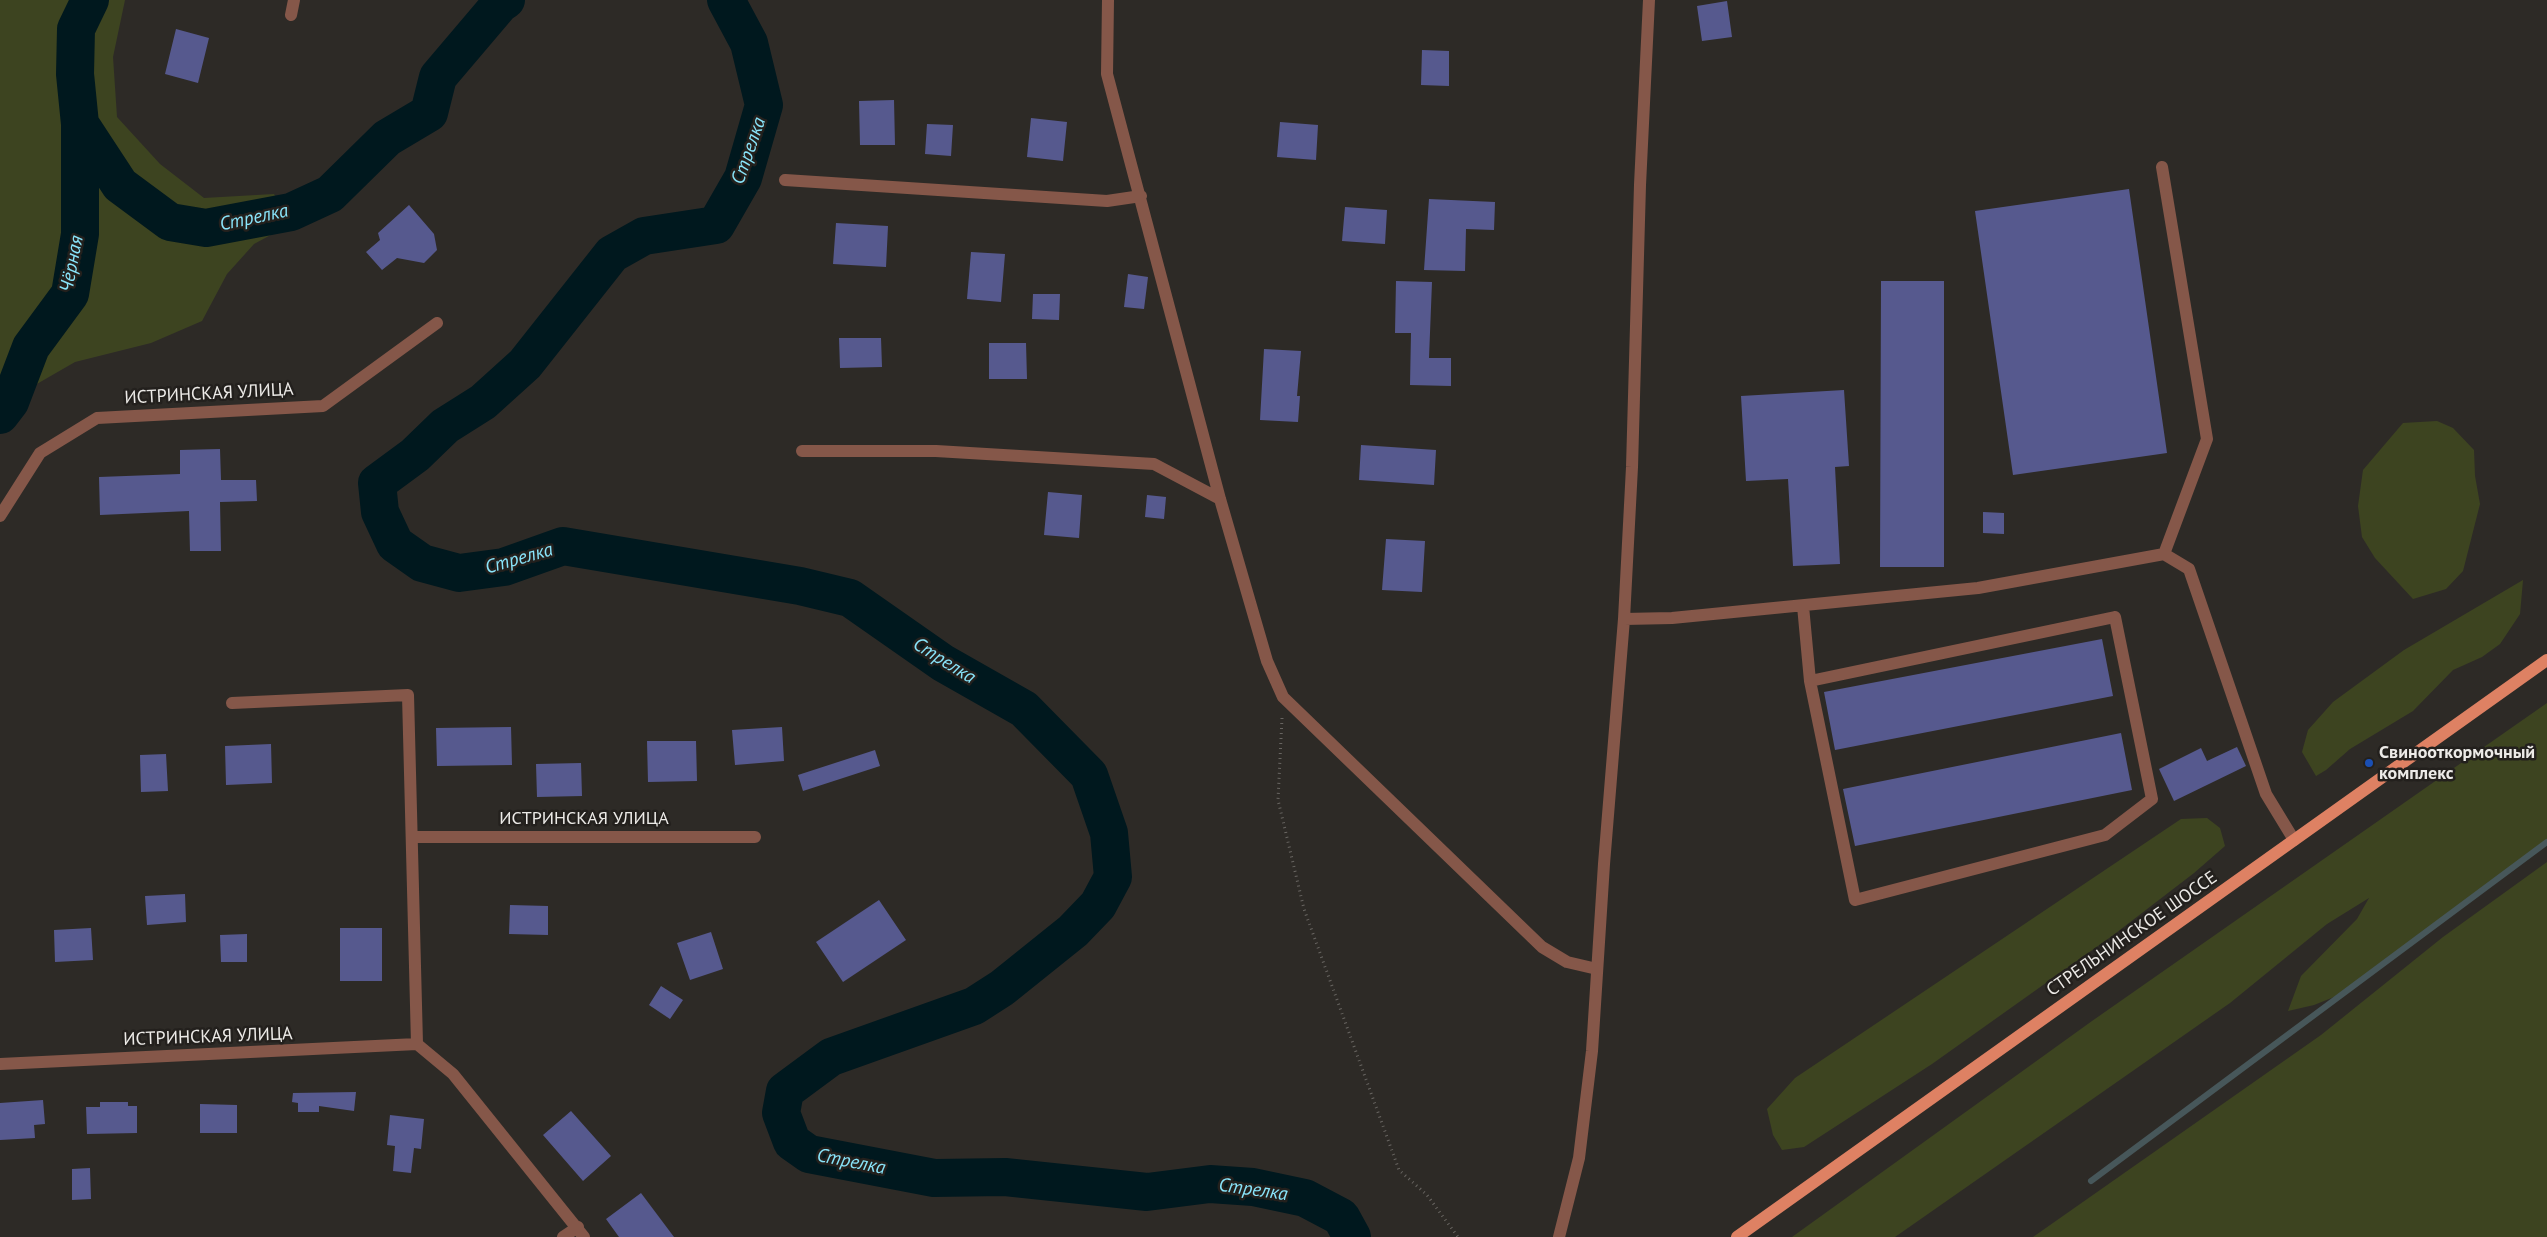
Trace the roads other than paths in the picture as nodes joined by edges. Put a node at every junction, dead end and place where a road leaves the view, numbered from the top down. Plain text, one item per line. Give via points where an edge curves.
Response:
1 (294, 0) edge
2 (1108, 0) edge
3 (1649, 0) edge
4 (291, 15) dead end
5 (2162, 168) dead end
6 (785, 180) dead end
7 (1141, 196) junction
8 (437, 322) dead end
9 (802, 451) dead end
10 (1220, 499) junction
11 (0, 516) edge
12 (2164, 554) junction
13 (1803, 606) junction
14 (1624, 619) junction
15 (2547, 660) edge
16 (1810, 681) junction
17 (232, 703) dead end
18 (412, 837) junction
19 (755, 837) dead end
20 (2294, 840) junction
21 (1598, 968) junction
22 (417, 1044) junction
23 (0, 1064) edge
24 (581, 1232) edge
25 (563, 1237) edge
26 (1559, 1237) edge
27 (1737, 1237) edge

1 - 4 street
2 - 7 street via 1107,74
3 - 14 street
5 - 12 street via 2207,439
6 - 7 street via 1107,201
7 - 10 street
8 - 11 street, ИСТРИНСКАЯ УЛИЦА via 323,406 97,418 40,453
9 - 10 street via 936,451 1154,464
10 - 21 street via 1267,661 1283,697 1542,947 1567,962
12 - 13 street via 1978,588
12 - 20 street via 2189,569 2266,794
13 - 14 street
13 - 16 street
14 - 21 street
15 - 20 main road, СТРЕЛЬНИНСКОЕ ШОССЕ
16 - 16 street via 1854,900 2105,835 2152,799 2115,618
17 - 18 street via 408,695
18 - 19 street, ИСТРИНСКАЯ УЛИЦА
18 - 22 street
20 - 27 main road, СТРЕЛЬНИНСКОЕ ШОССЕ
21 - 26 street via 1579,1158
22 - 23 street, ИСТРИНСКАЯ УЛИЦА
22 - 24 street via 453,1074
24 - 25 street

